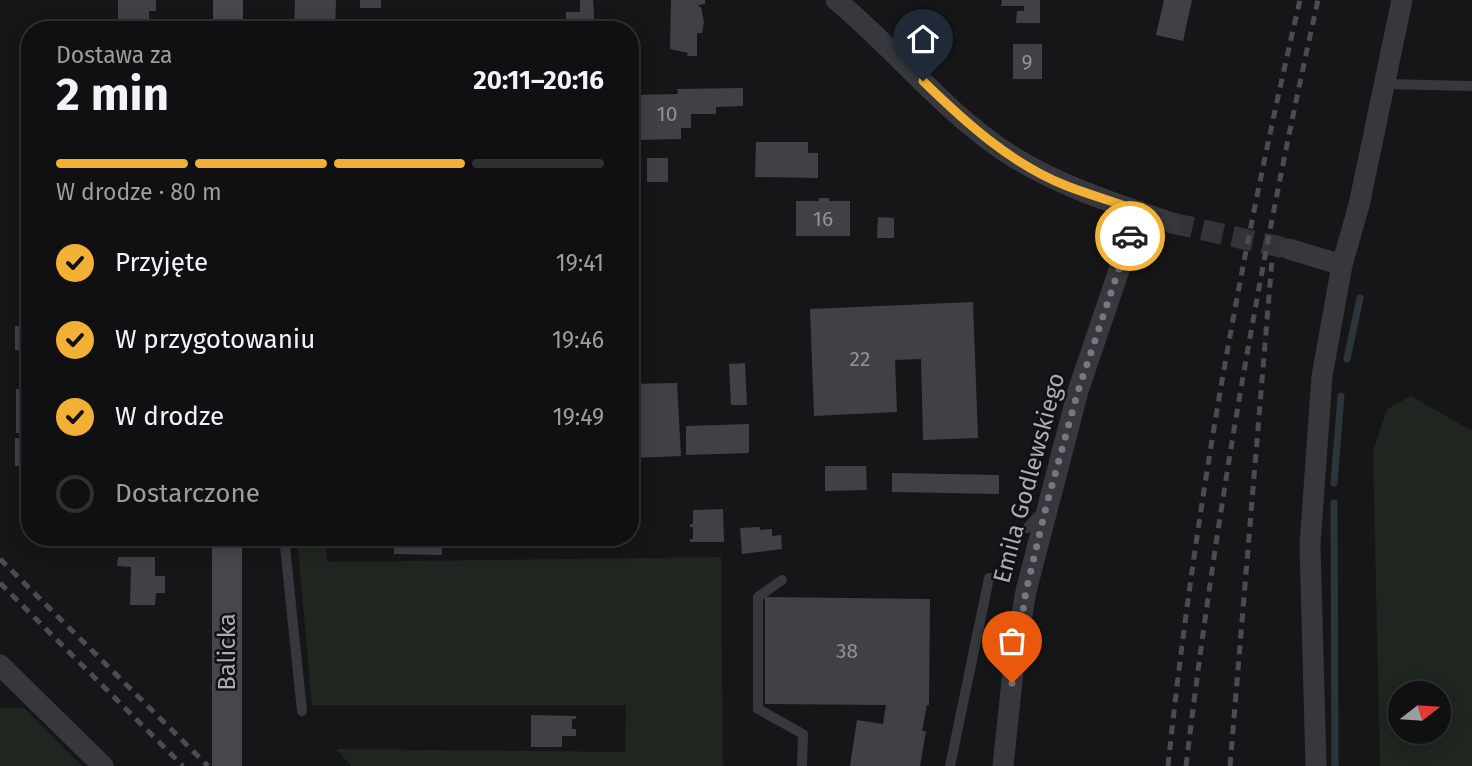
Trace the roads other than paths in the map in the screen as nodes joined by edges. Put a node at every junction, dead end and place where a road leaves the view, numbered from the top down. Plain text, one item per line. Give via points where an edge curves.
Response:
1 (228, 0) edge
2 (836, 0) edge
3 (1402, 0) edge
4 (228, 21) edge
5 (1384, 84) junction
6 (1472, 86) edge
7 (1139, 211) junction
8 (1172, 223) tunnel mouth
9 (1289, 249) tunnel mouth
10 (1342, 265) junction
11 (1046, 507) junction
12 (1027, 528) dead end
13 (228, 546) edge
14 (285, 546) edge
15 (989, 578) dead end
16 (782, 580) dead end
17 (0, 665) edge
18 (302, 711) dead end
19 (103, 766) edge
20 (227, 766) edge
21 (802, 766) edge
22 (950, 766) edge
23 (1003, 766) edge
24 (1316, 766) edge

1 - 4 street
2 - 7 street via 1004,151 1068,187
3 - 5 street
5 - 6 lane
5 - 10 street
7 - 8 street
7 - 11 street, Emila Godlewskiego via 1078,391
9 - 10 street
10 - 24 street via 1322,376 1310,545
11 - 12 lane
11 - 23 street, Emila Godlewskiego via 1014,662
13 - 20 street, Balicka
14 - 18 lane
15 - 22 lane
16 - 21 lane via 758,597 758,709 803,734
17 - 19 street

